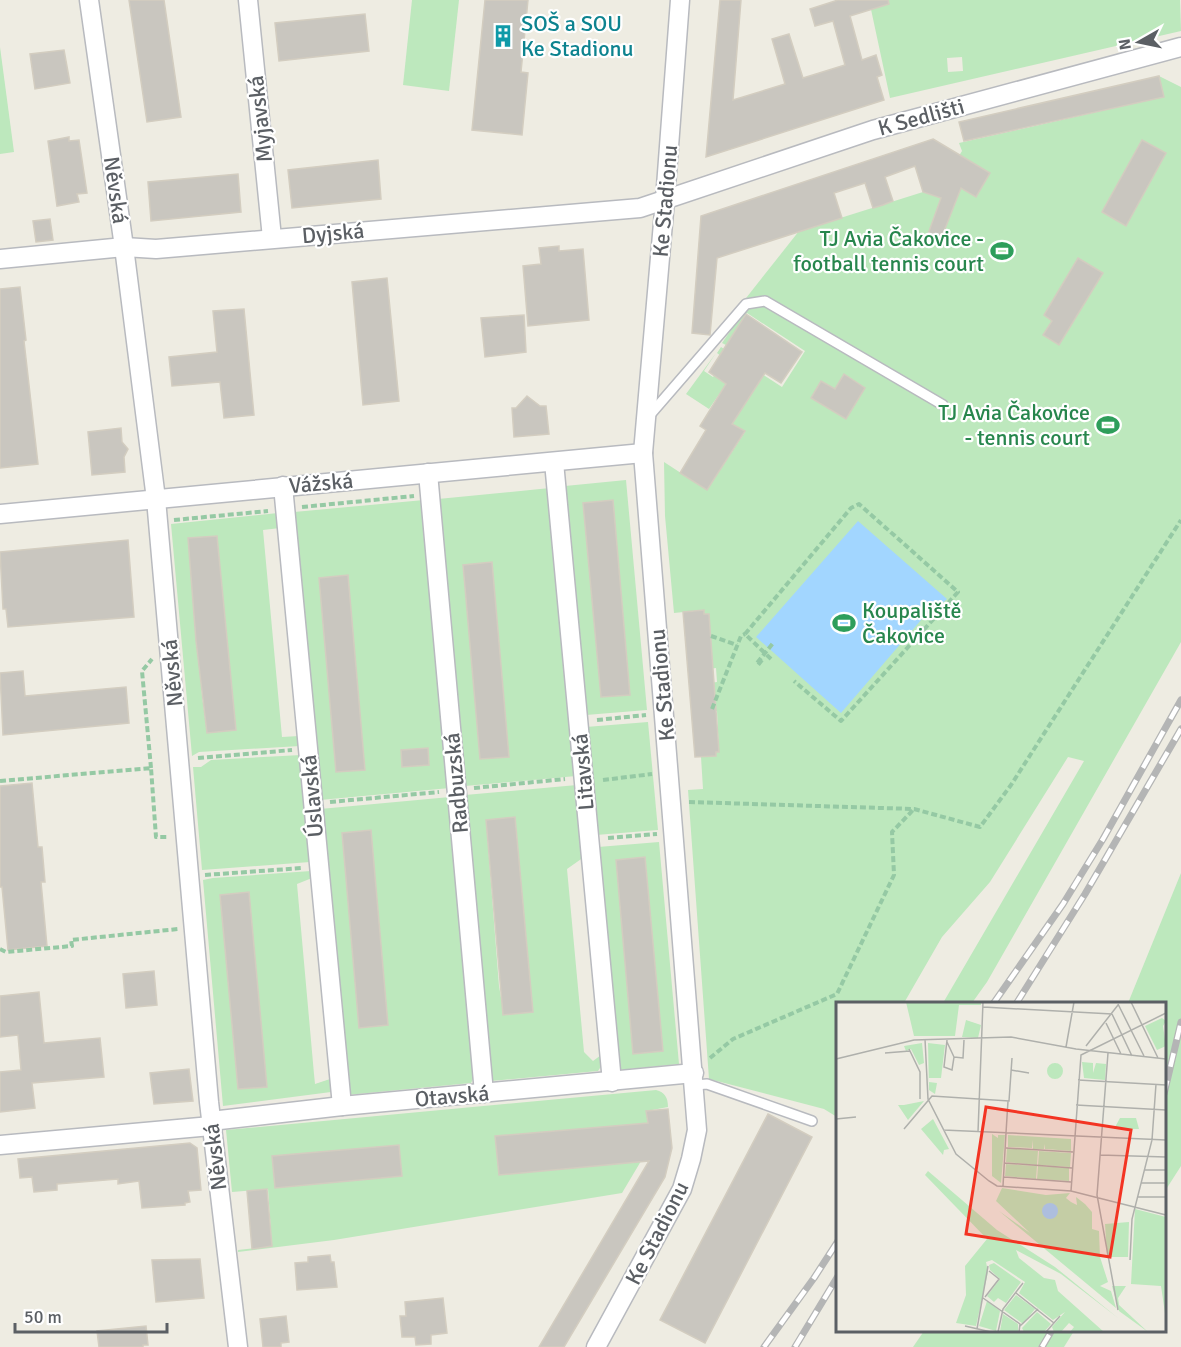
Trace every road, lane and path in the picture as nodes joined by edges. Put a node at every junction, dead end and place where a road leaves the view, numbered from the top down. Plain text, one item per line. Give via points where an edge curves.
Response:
1 (88, 0) edge
2 (248, 0) edge
3 (680, 0) edge
4 (1181, 47) edge
5 (665, 200) junction
6 (272, 238) junction
7 (124, 247) junction
8 (0, 259) edge
9 (943, 405) dead end
10 (646, 420) junction
11 (643, 453) junction
12 (554, 462) junction
13 (428, 472) junction
14 (283, 486) junction
15 (430, 494) junction
16 (156, 499) junction
17 (285, 509) junction
18 (0, 514) edge
19 (1181, 520) edge
20 (158, 523) junction
21 (745, 634) junction
22 (711, 636) dead end
23 (774, 642) dead end
24 (737, 645) junction
25 (766, 654) junction
26 (155, 655) dead end
27 (771, 659) dead end
28 (762, 660) dead end
29 (725, 674) junction
30 (717, 675) dead end
31 (794, 681) dead end
32 (649, 706) dead end
33 (712, 709) dead end
34 (578, 722) junction
35 (308, 749) junction
36 (179, 760) junction
37 (655, 774) dead end
38 (0, 781) edge
39 (584, 782) junction
40 (685, 802) dead end
41 (914, 809) junction
42 (660, 834) dead end
43 (589, 840) junction
44 (319, 867) junction
45 (189, 876) junction
46 (159, 931) dead end
47 (0, 949) edge
48 (698, 1073) junction
49 (612, 1082) junction
50 (484, 1093) junction
51 (342, 1106) junction
52 (812, 1121) dead end
53 (211, 1123) junction
54 (0, 1145) edge
55 (238, 1347) edge
56 (596, 1347) edge

1 - 7 street, Něvská
2 - 6 street, Myjavská
3 - 5 street, Ke Stadionu
4 - 5 street, K Sedlišti via 873,130
5 - 6 street, Dyjská via 640,208
5 - 10 street, Ke Stadionu
6 - 7 street, Dyjská via 156,249
7 - 8 street, Dyjská
7 - 16 street, Něvská
9 - 10 lane via 765,301 746,304
10 - 11 street, Ke Stadionu
11 - 12 street, Vážská
11 - 48 street, Ke Stadionu
12 - 13 street, Vážská
12 - 34 street, Litavská
13 - 14 street, Vážská
13 - 15 street, Radbuzská
14 - 16 street, Vážská
14 - 17 street, Úslavská
15 - 17 path
15 - 50 street, Radbuzská
16 - 18 street, Vážská
16 - 20 street, Něvská
17 - 20 path
17 - 35 street, Úslavská
19 - 41 path via 980,827
20 - 36 street, Něvská
21 - 24 path
21 - 25 path
21 - 31 path via 851,507 859,504 958,592 841,722
22 - 24 path
23 - 25 path
24 - 29 path
25 - 27 path
25 - 28 path via 758,665
26 - 38 path via 142,671 148,768
29 - 30 path
29 - 33 path
32 - 34 path via 650,714
34 - 39 street, Litavská
35 - 36 path
35 - 44 street, Úslavská
36 - 45 street, Něvská
37 - 39 path
39 - 43 street, Litavská
40 - 41 path
41 - 48 path via 892,832 894,875 837,994 732,1040
42 - 43 path
43 - 49 street, Litavská
44 - 45 path
44 - 51 street, Úslavská
45 - 53 street, Něvská
46 - 47 path via 71,940 72,946 6,952
48 - 49 street, Otavská
48 - 52 lane via 707,1084
48 - 56 street, Ke Stadionu via 697,1130 682,1189
49 - 50 street, Otavská
50 - 51 street, Otavská
51 - 53 street, Otavská
53 - 54 street, Otavská
53 - 55 street, Něvská

